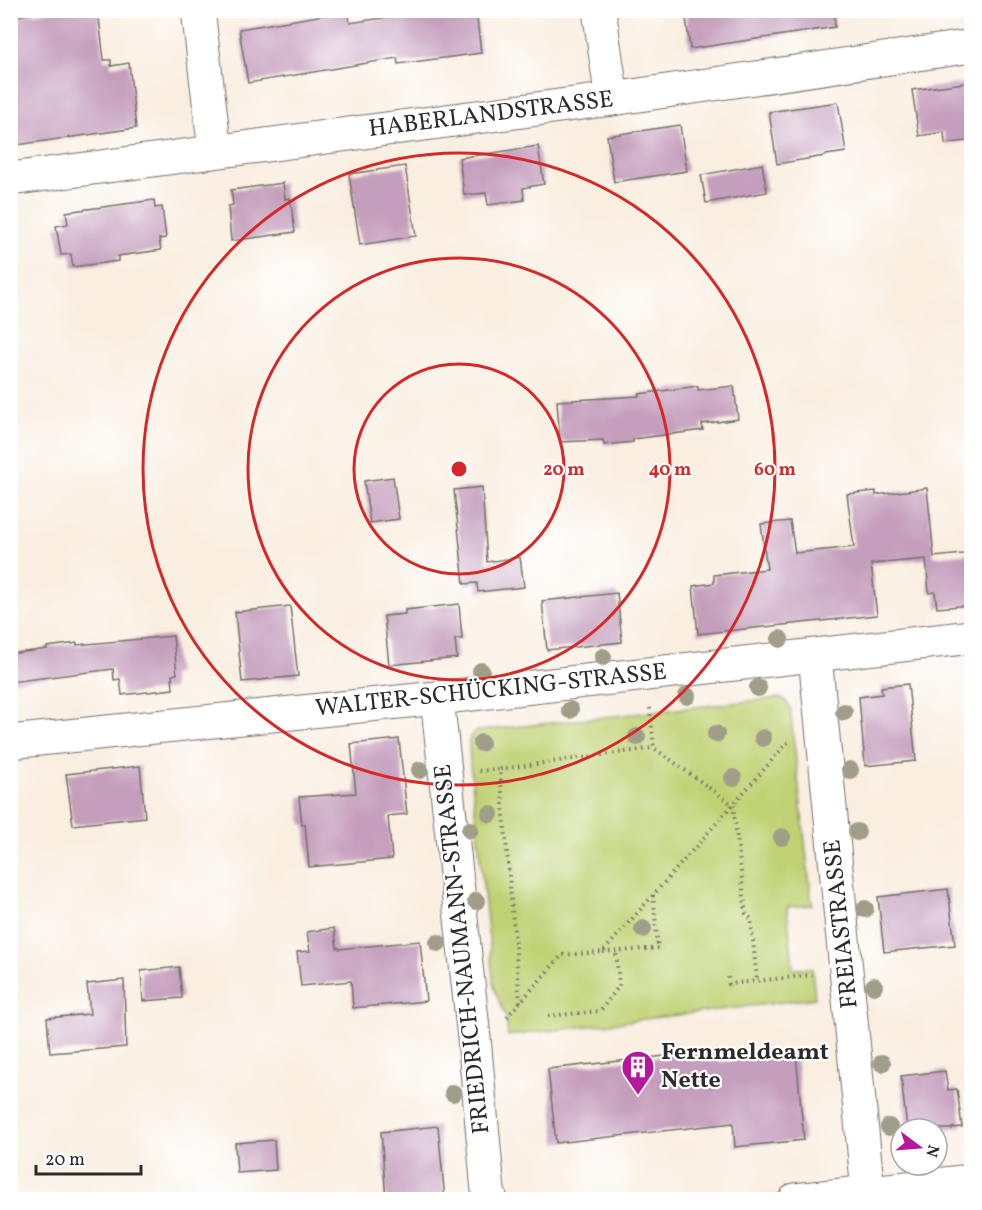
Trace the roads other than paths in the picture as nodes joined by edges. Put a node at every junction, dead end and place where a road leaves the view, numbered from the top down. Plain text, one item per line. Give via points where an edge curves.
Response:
1 (198, 10) edge
2 (599, 10) edge
3 (972, 46) edge
4 (612, 99) junction
5 (215, 151) junction
6 (10, 178) edge
7 (972, 637) edge
8 (815, 656) junction
9 (437, 698) junction
10 (10, 742) edge
11 (972, 1180) edge
12 (868, 1192) junction
13 (491, 1200) edge
14 (795, 1200) edge

1 - 5 street
2 - 4 street
3 - 4 street, HABERLANDSTRASSE
4 - 5 street, HABERLANDSTRASSE
5 - 6 street, HABERLANDSTRASSE
7 - 8 street, WALTER-SCHÜCKING-STRASSE
8 - 9 street, WALTER-SCHÜCKING-STRASSE
8 - 12 street, FREIASTRASSE
9 - 10 street, WALTER-SCHÜCKING-STRASSE
9 - 13 street, FRIEDRICH-NAUMANN-STRASSE
11 - 12 street
12 - 14 street

